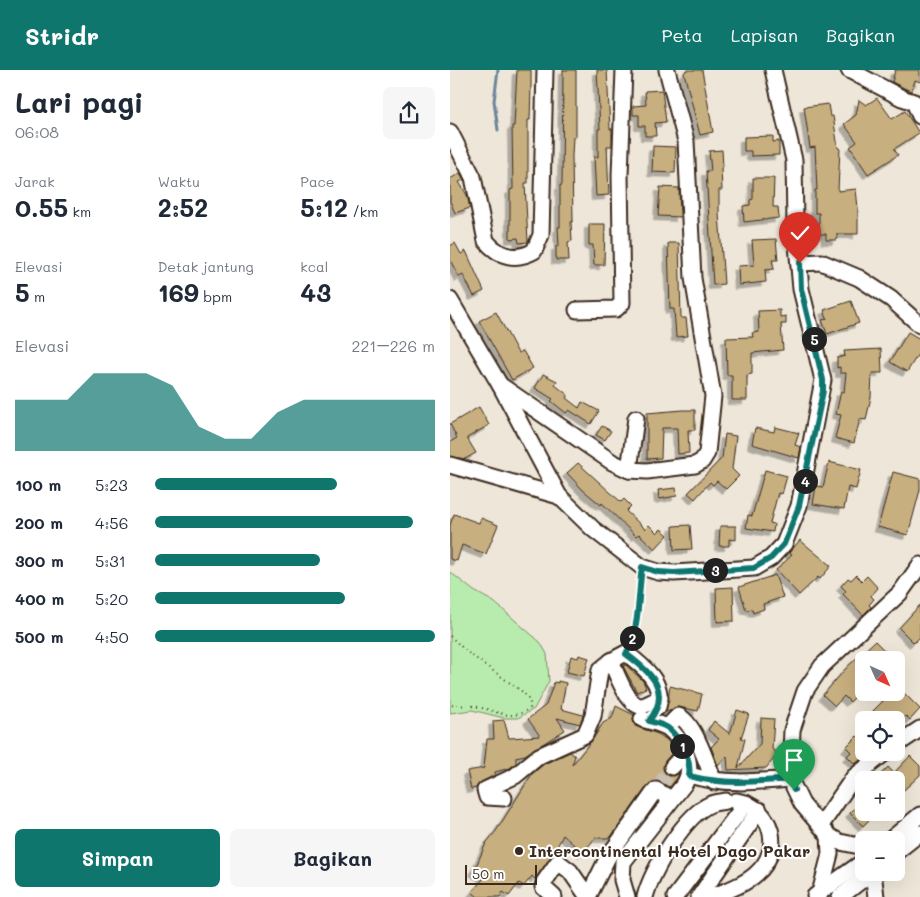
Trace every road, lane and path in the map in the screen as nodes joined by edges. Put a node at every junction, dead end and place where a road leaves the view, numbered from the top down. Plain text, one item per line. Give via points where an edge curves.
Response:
1 (545, 70) edge
2 (624, 70) edge
3 (666, 70) edge
4 (773, 70) edge
5 (849, 70) edge
6 (918, 107) edge
7 (450, 132) edge
8 (800, 263) junction
9 (450, 300) edge
10 (577, 310) dead end
11 (920, 325) edge
12 (500, 385) junction
13 (636, 418) dead end
14 (450, 465) edge
15 (629, 470) junction
16 (560, 496) junction
17 (920, 565) edge
18 (642, 567) junction
19 (450, 636) edge
20 (626, 654) junction
21 (611, 661) junction
22 (660, 698) junction
23 (450, 705) edge
24 (666, 727) junction
25 (920, 729) edge
26 (905, 739) edge
27 (684, 753) junction
28 (874, 761) edge
29 (672, 767) tunnel mouth
30 (689, 776) junction
31 (790, 779) junction
32 (714, 782) junction
33 (504, 798) dead end
34 (671, 799) junction
35 (711, 804) junction
36 (742, 804) junction
37 (920, 815) edge
38 (725, 828) junction
39 (825, 831) junction
40 (901, 831) edge
41 (920, 833) edge
42 (738, 840) junction
43 (855, 845) edge
44 (905, 845) edge
45 (608, 857) junction
46 (855, 868) edge
47 (718, 870) junction
48 (691, 874) junction
49 (860, 881) edge
50 (873, 881) edge
51 (735, 888) junction
52 (706, 893) edge
53 (817, 896) edge
54 (554, 897) edge
55 (588, 897) edge
56 (618, 897) edge
57 (628, 897) edge
58 (645, 897) edge
59 (676, 897) edge
60 (840, 897) edge
61 (876, 897) edge

1 - 7 street via 541,235 534,251 518,257 508,256 493,249 486,241 473,177
2 - 10 street via 620,175 622,303 616,309
3 - 15 street via 686,141 693,278 713,410 706,453 695,466
4 - 8 street via 794,160 795,223
5 - 6 street
8 - 11 street via 821,262 859,278 891,299
8 - 18 street via 801,289 823,391 799,506 787,537 771,558 754,568 674,573
9 - 12 street
12 - 15 street via 586,445
12 - 16 street
13 - 15 street
14 - 16 street
16 - 18 street via 593,529
17 - 31 street via 900,593 822,666 805,691 792,730
18 - 20 path via 635,626
19 - 23 path via 524,693 530,708 522,714 509,716 478,707
20 - 21 street
20 - 22 street via 649,673 658,687
21 - 22 street via 628,697 635,704 642,706
21 - 33 street via 600,670 593,716 585,735 540,756 515,776 485,790 487,797
22 - 24 street via 656,711 645,720
24 - 27 street via 680,741
24 - 32 street via 678,716 686,722
25 - 26 street
27 - 29 street
27 - 30 street via 690,768
28 - 39 street via 854,777
30 - 32 street
30 - 34 street
31 - 32 street via 742,784
31 - 39 street via 802,804
34 - 45 street via 657,789
34 - 57 street via 623,862 622,880
35 - 36 street
35 - 38 street
35 - 58 street via 697,813 675,840 650,879
36 - 38 street
36 - 42 street
36 - 51 street via 773,834 772,849 756,874
37 - 40 street
38 - 42 street
38 - 48 street
39 - 43 street via 840,842
39 - 53 street via 828,867
41 - 44 street
42 - 47 street
45 - 55 street
45 - 56 street
46 - 53 street
47 - 51 street
47 - 52 street
48 - 52 street
48 - 59 street
49 - 60 street
50 - 61 street
51 - 52 street
54 - 55 street via 544,887 544,882 558,862 570,870

